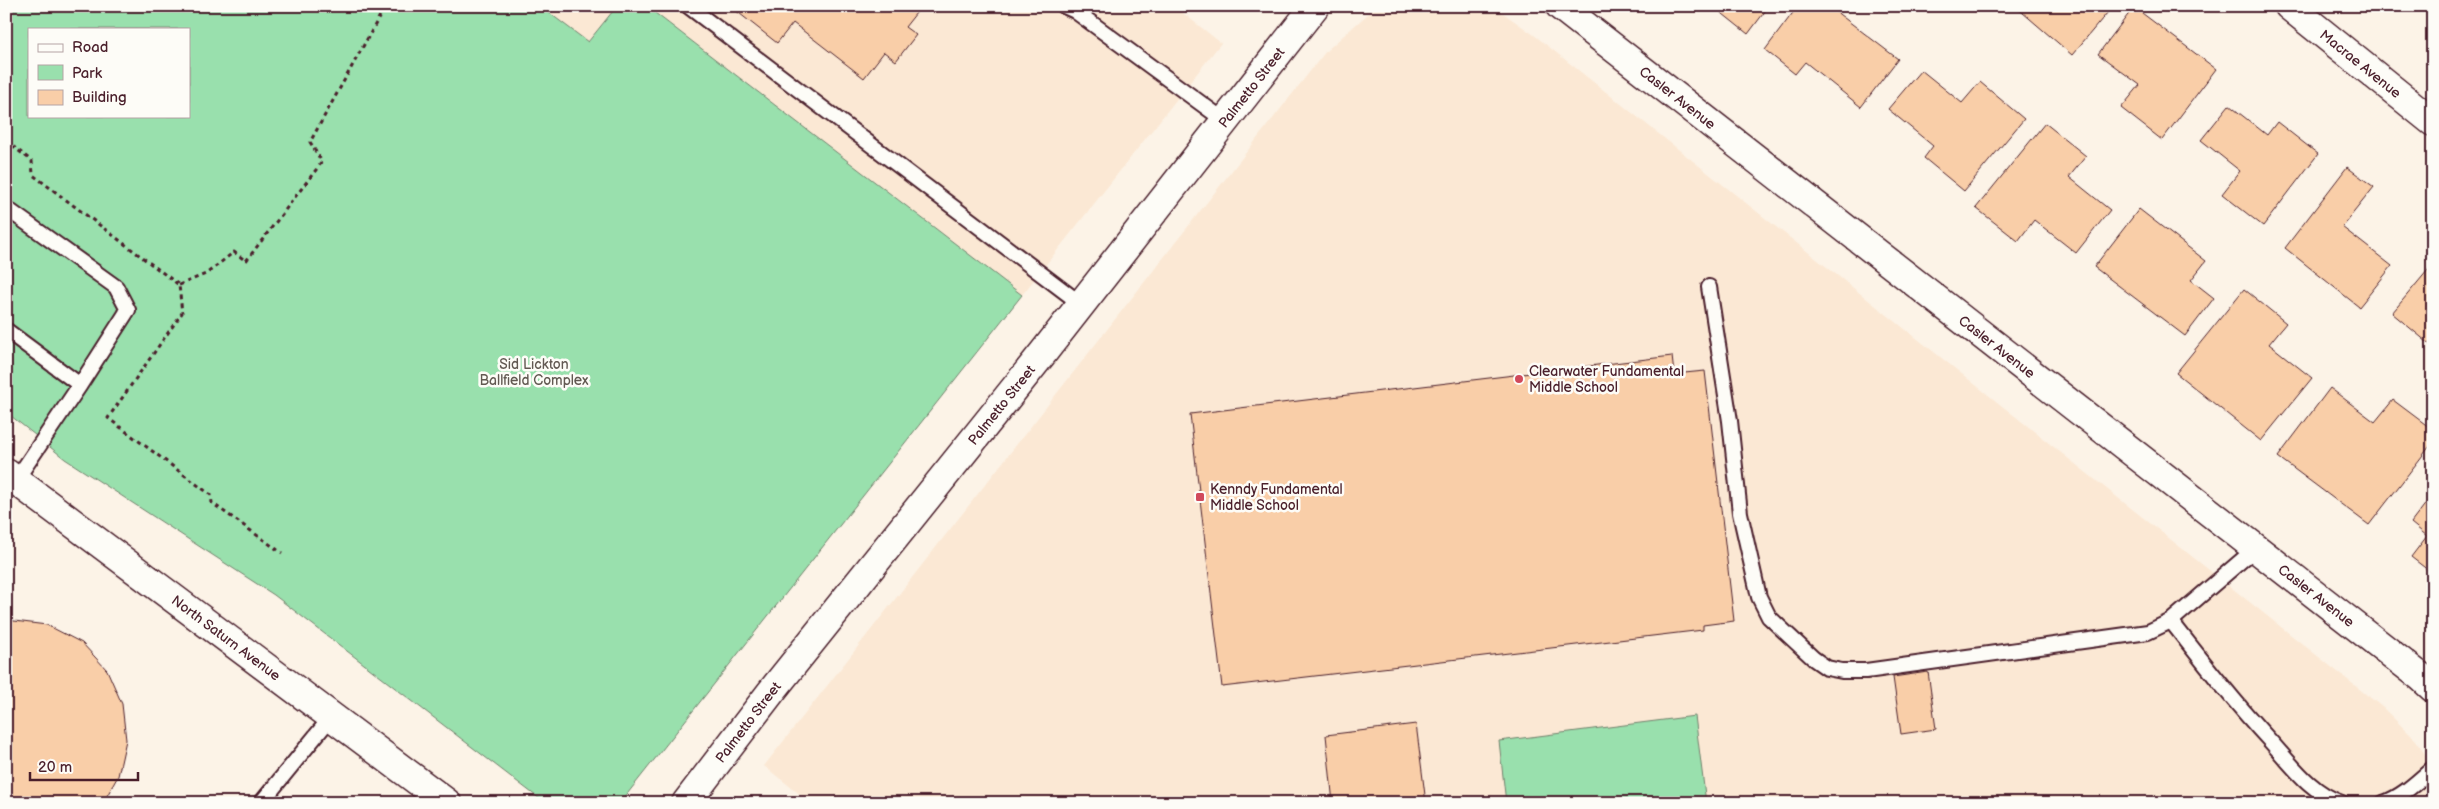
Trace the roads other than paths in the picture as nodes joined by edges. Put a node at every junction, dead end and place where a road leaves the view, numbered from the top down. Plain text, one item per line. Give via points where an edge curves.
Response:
1 (688, 6) edge
2 (1064, 6) edge
3 (1315, 6) edge
4 (1560, 6) edge
5 (2289, 6) edge
6 (1225, 121) junction
7 (2433, 122) edge
8 (6, 208) edge
9 (1710, 287) dead end
10 (1081, 304) junction
11 (6, 330) edge
12 (80, 385) junction
13 (11, 476) edge
14 (2256, 548) junction
15 (2170, 621) junction
16 (2433, 688) edge
17 (332, 716) junction
18 (2433, 768) edge
19 (261, 803) edge
20 (447, 803) edge
21 (686, 803) edge
22 (2342, 803) edge
23 (2383, 803) edge

1 - 10 lane
2 - 6 lane
3 - 6 street, Palmetto Street
4 - 14 street, Casler Avenue
5 - 7 street, Macrae Avenue
6 - 10 street, Palmetto Street
8 - 12 lane via 116,287 128,310
9 - 15 lane via 1740,513 1759,597 1769,617 1814,659 1835,670 1866,671 2120,637 2148,632
10 - 21 street, Palmetto Street via 777,684
11 - 12 lane
12 - 13 lane
13 - 17 street, North Saturn Avenue
14 - 15 lane
14 - 16 street, Casler Avenue
15 - 22 lane via 2238,706 2311,785
17 - 19 lane
17 - 20 street, North Saturn Avenue
18 - 23 lane via 2415,784

